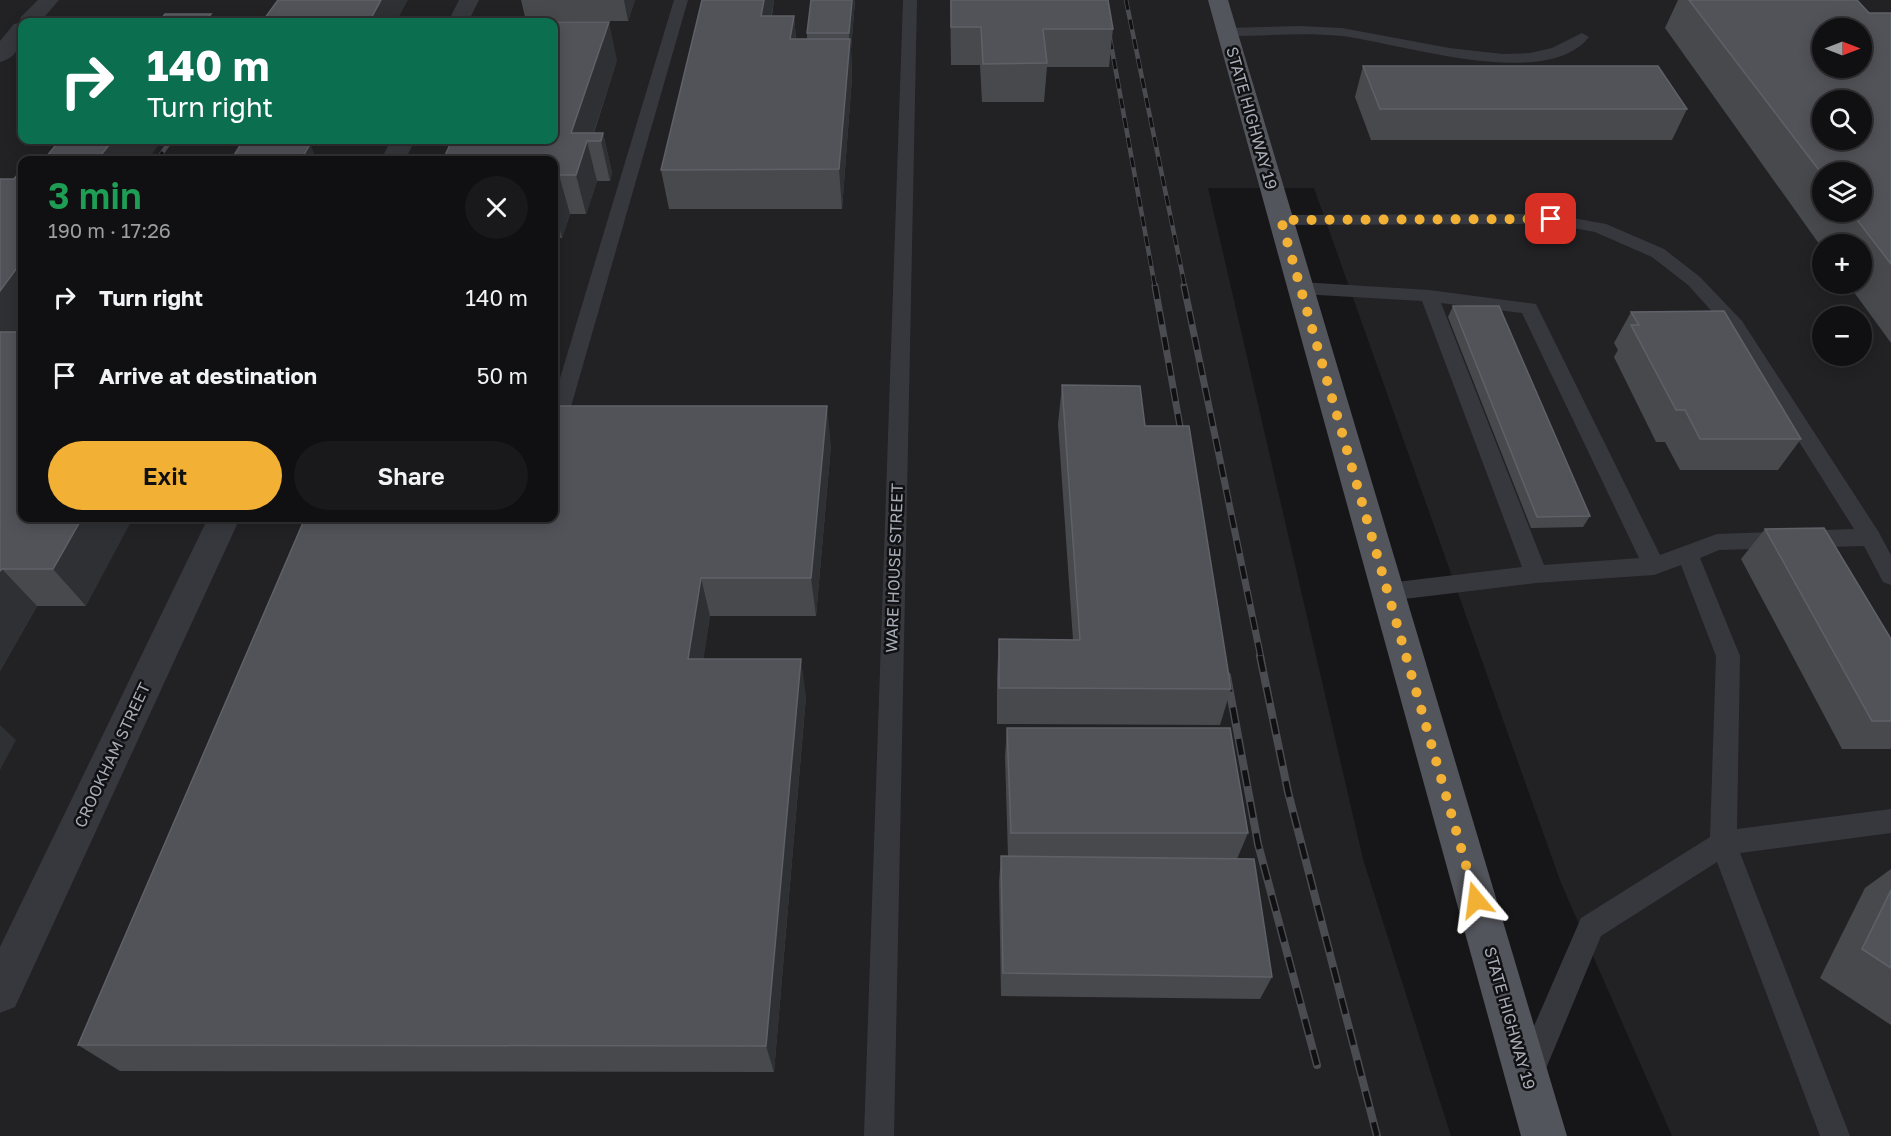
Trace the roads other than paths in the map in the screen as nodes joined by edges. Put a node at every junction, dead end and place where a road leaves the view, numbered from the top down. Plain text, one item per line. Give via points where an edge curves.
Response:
1 (49, 0) edge
2 (469, 0) edge
3 (681, 0) edge
4 (910, 0) edge
5 (1218, 0) edge
6 (33, 18) edge
7 (460, 18) edge
8 (1227, 32) junction
9 (18, 34) edge
10 (1582, 36) dead end
11 (0, 55) edge
12 (1281, 220) junction
13 (1301, 288) junction
14 (1429, 296) junction
15 (558, 417) edge
16 (222, 522) edge
17 (1870, 537) junction
18 (1687, 553) junction
19 (1654, 566) junction
20 (1536, 574) junction
21 (1891, 576) edge
22 (1388, 592) junction
23 (1891, 821) edge
24 (1723, 843) junction
25 (0, 992) edge
26 (1527, 1076) junction
27 (879, 1136) edge
28 (1544, 1136) edge
29 (1835, 1136) edge

1 - 6 street
2 - 7 street
3 - 15 lane
4 - 27 lane, WARE HOUSE STREET
5 - 8 main road, STATE HIGHWAY 19
8 - 10 lane via 1340,32 1474,58 1521,58 1556,52
8 - 12 main road, STATE HIGHWAY 19
9 - 11 street
12 - 13 main road, STATE HIGHWAY 19
12 - 17 lane via 1551,219 1600,228 1658,253 1694,281 1735,325
13 - 14 lane
13 - 22 main road, STATE HIGHWAY 19
14 - 19 lane via 1529,308
14 - 20 lane
16 - 25 street, CROOKHAM STREET
17 - 18 lane via 1717,542
17 - 21 lane
18 - 19 lane
18 - 24 lane via 1728,656
19 - 20 lane
20 - 22 lane
22 - 26 main road, STATE HIGHWAY 19
23 - 24 lane
24 - 26 lane via 1591,927
24 - 29 lane
26 - 28 main road, STATE HIGHWAY 19

